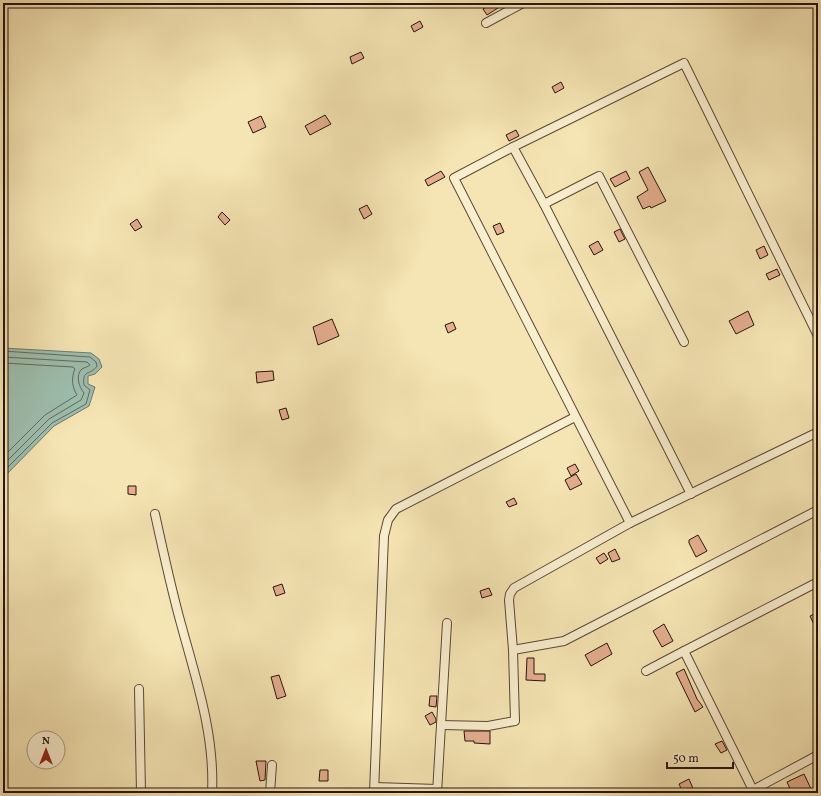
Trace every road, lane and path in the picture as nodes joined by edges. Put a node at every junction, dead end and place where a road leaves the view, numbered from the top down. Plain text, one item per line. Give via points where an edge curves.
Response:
1 (523, 3) edge
2 (486, 23) dead end
3 (513, 147) junction
4 (544, 204) junction
5 (818, 336) edge
6 (684, 342) dead end
7 (575, 417) junction
8 (818, 432) edge
9 (691, 494) junction
10 (818, 510) edge
11 (155, 514) dead end
12 (630, 524) junction
13 (818, 582) edge
14 (447, 623) dead end
15 (513, 650) junction
16 (684, 651) junction
17 (646, 671) dead end
18 (139, 689) dead end
19 (441, 725) junction
20 (818, 755) edge
21 (272, 765) dead end
22 (375, 790) edge
23 (437, 791) edge
24 (754, 791) edge
25 (142, 793) edge
26 (212, 793) edge
27 (270, 793) edge

1 - 2 street
3 - 4 street
3 - 5 street via 684,63
3 - 7 street via 454,178
4 - 6 street via 599,176
4 - 9 street
7 - 12 street
7 - 22 street via 396,509 388,520 384,536
8 - 9 street
9 - 12 street
10 - 15 street via 564,641
11 - 26 street via 171,588 206,718 213,777
12 - 15 street via 514,588 509,600
13 - 16 street
14 - 19 street
15 - 19 street via 515,721 488,726
16 - 17 street
16 - 24 street
18 - 25 street
19 - 23 street
20 - 24 street
21 - 27 street
22 - 23 street

